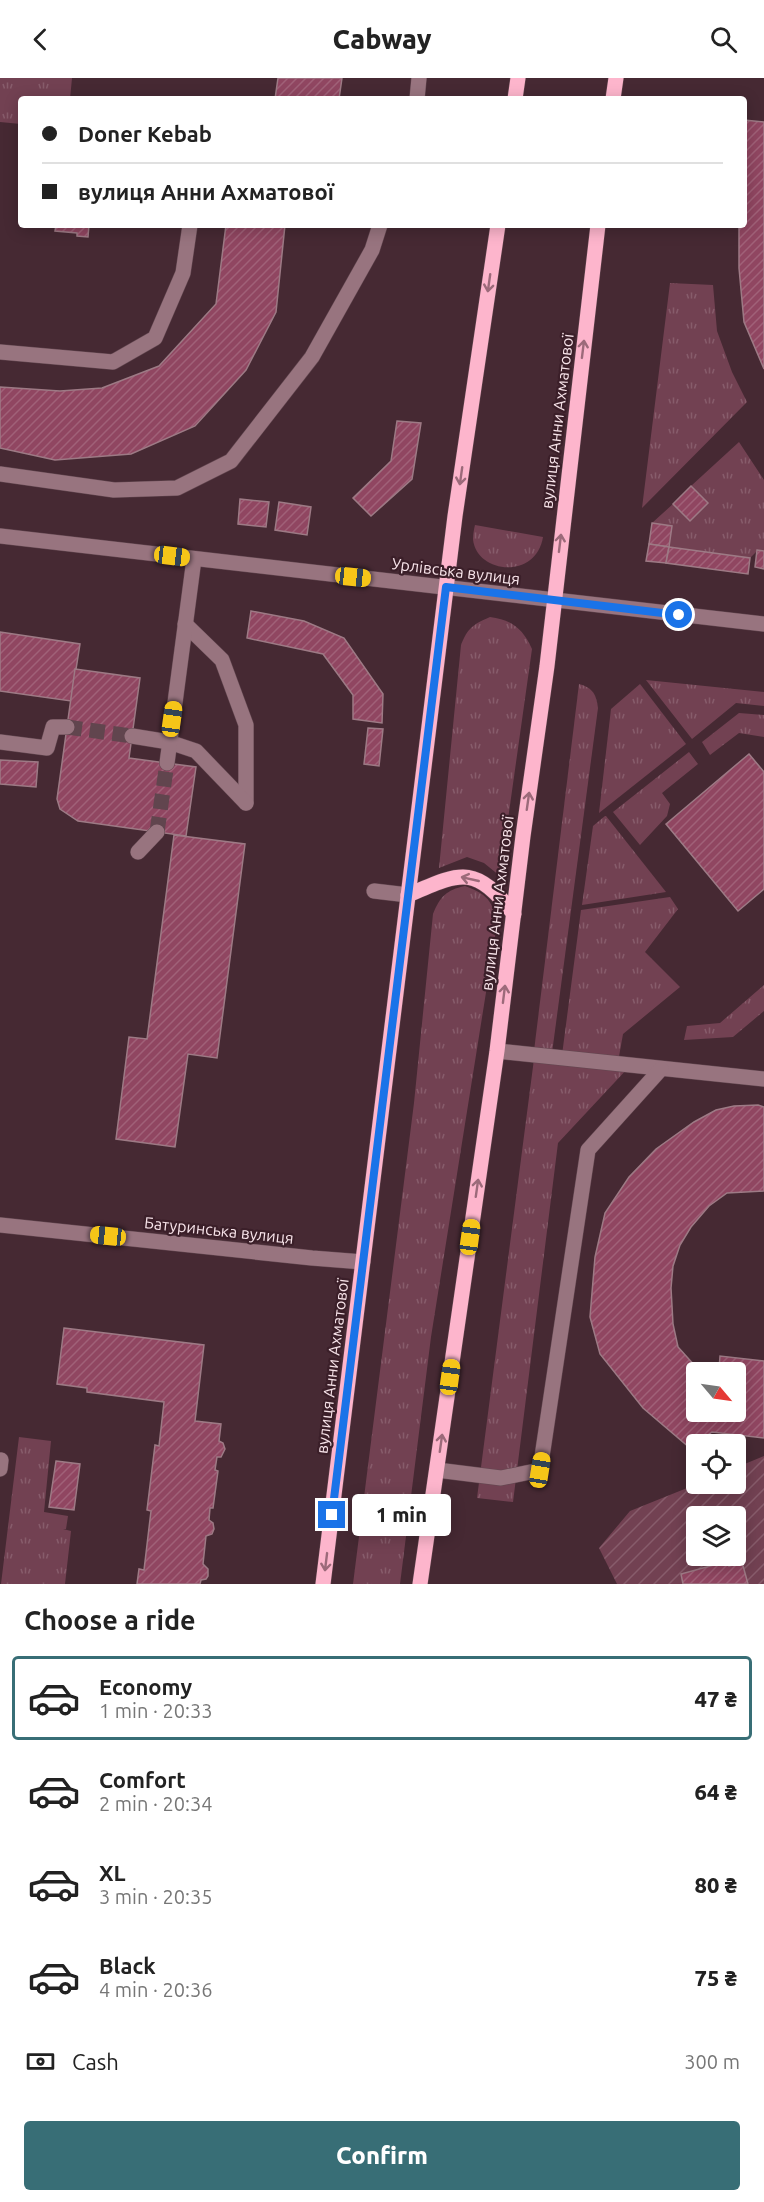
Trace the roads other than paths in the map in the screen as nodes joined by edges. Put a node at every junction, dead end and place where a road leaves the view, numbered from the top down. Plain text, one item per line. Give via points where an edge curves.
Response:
1 (419, 78) edge
2 (518, 78) edge
3 (616, 78) edge
4 (417, 96) edge
5 (515, 96) edge
6 (613, 96) edge
7 (190, 228) edge
8 (379, 228) edge
9 (498, 228) edge
10 (598, 228) edge
11 (0, 352) edge
12 (0, 474) edge
13 (0, 536) edge
14 (194, 559) junction
15 (446, 587) junction
16 (553, 601) junction
17 (185, 624) junction
18 (764, 624) edge
19 (67, 727) dead end
20 (132, 736) tunnel mouth
21 (0, 742) edge
22 (169, 742) junction
23 (166, 763) tunnel mouth
24 (157, 832) tunnel mouth
25 (138, 852) dead end
26 (374, 891) dead end
27 (408, 896) junction
28 (514, 914) junction
29 (497, 1051) junction
30 (661, 1069) junction
31 (764, 1079) edge
32 (0, 1225) edge
33 (363, 1262) junction
34 (437, 1470) junction
35 (323, 1584) edge
36 (420, 1584) edge

1 - 4 street
2 - 5 main road
3 - 6 main road
7 - 11 street via 183,273 155,338 113,362
8 - 12 street via 372,250 312,357 231,461 177,488 114,490
9 -> 15 main road, вулиця Анни Ахматової
16 -> 10 main road, вулиця Анни Ахматової
13 - 14 street, Урлівська вулиця
14 - 15 street, Урлівська вулиця
14 - 17 street
15 - 16 street, Урлівська вулиця
15 - 27 main road, вулиця Анни Ахматової
16 - 18 street, Урлівська вулиця
28 -> 16 main road, вулиця Анни Ахматової
17 - 22 street
17 - 22 street via 222,660 246,725 246,803 196,751
19 - 21 street via 53,727 47,748
20 - 22 street
22 - 23 street
24 - 25 street
26 - 27 street
28 -> 27 main road via 498,894 471,877 456,876
27 - 33 main road, вулиця Анни Ахматової
29 -> 28 main road, вулиця Анни Ахматової
29 - 30 street
34 -> 29 main road, вулиця Анни Ахматової
30 - 31 street
30 - 34 street via 588,1150 540,1470 501,1478
32 - 33 street, Батуринська вулиця
33 -> 35 main road, вулиця Анни Ахматової
34 - 36 main road, вулиця Анни Ахматової

